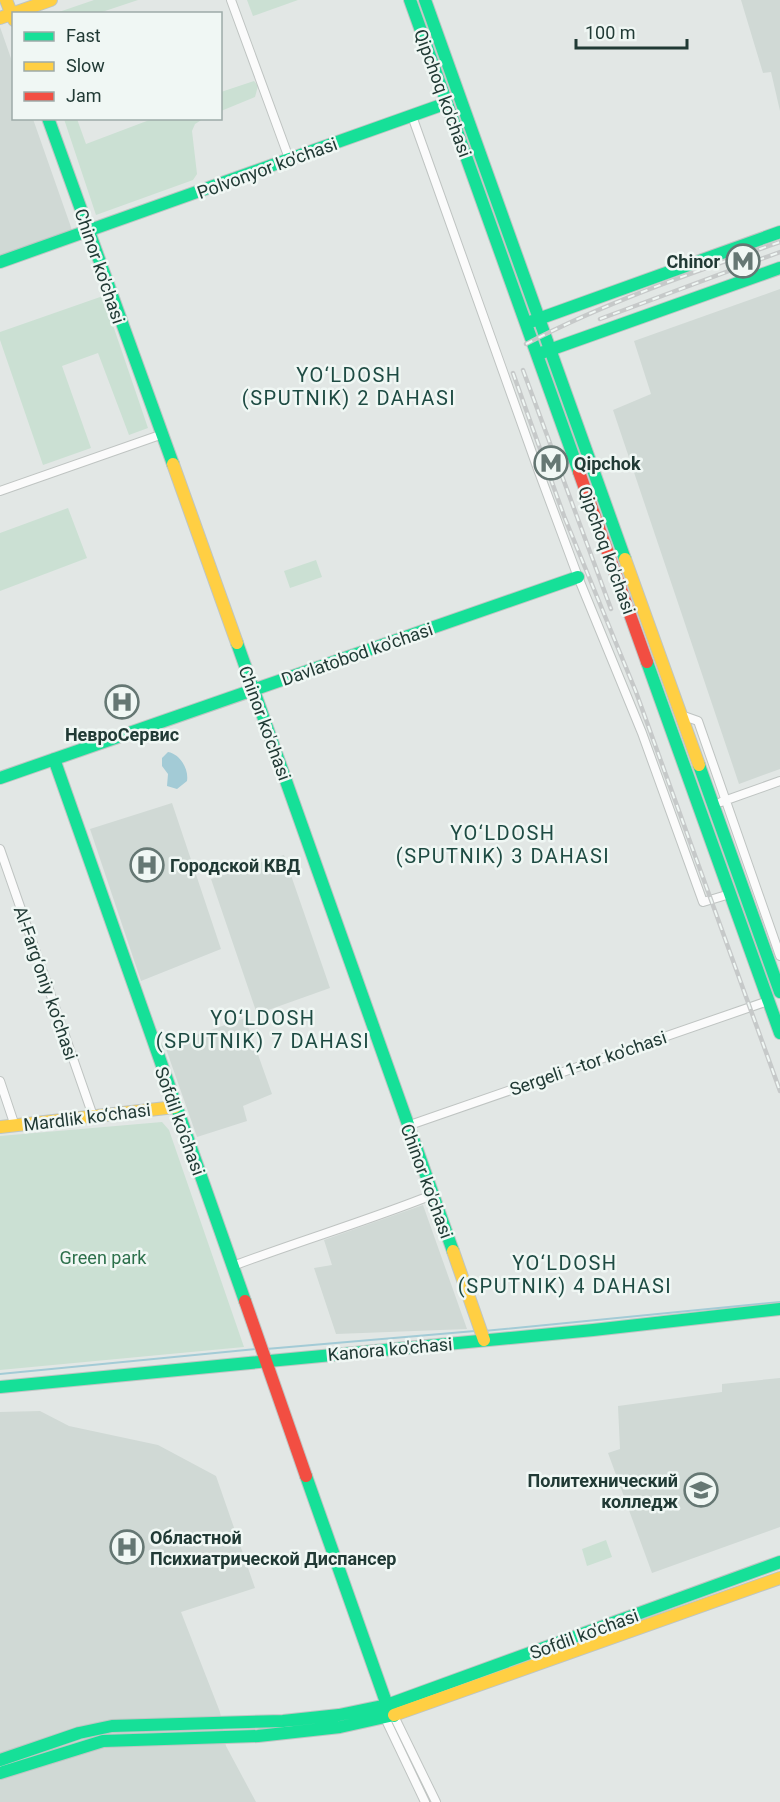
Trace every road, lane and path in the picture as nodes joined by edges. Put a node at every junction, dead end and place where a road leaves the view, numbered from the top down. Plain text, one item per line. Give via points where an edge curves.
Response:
1 (6, 0) edge
2 (51, 0) edge
3 (231, 0) edge
4 (410, 0) edge
5 (425, 0) edge
6 (21, 12) edge
7 (8, 17) edge
8 (447, 103) junction
9 (411, 116) junction
10 (466, 116) junction
11 (49, 120) edge
12 (453, 121) junction
13 (291, 161) junction
14 (87, 231) junction
15 (780, 232) edge
16 (0, 262) edge
17 (780, 268) edge
18 (539, 319) junction
19 (526, 324) junction
20 (551, 349) junction
21 (537, 355) junction
22 (160, 435) junction
23 (0, 491) edge
24 (601, 492) junction
25 (588, 497) junction
26 (578, 577) junction
27 (254, 690) junction
28 (681, 714) junction
29 (668, 720) junction
30 (54, 759) junction
31 (0, 778) edge
32 (780, 781) edge
33 (726, 800) junction
34 (713, 805) junction
35 (0, 849) edge
36 (730, 894) junction
37 (753, 916) junction
38 (740, 920) junction
39 (780, 956) edge
40 (780, 992) edge
41 (768, 1001) junction
42 (780, 1033) edge
43 (0, 1081) edge
44 (175, 1107) junction
45 (93, 1116) junction
46 (15, 1126) junction
47 (407, 1126) junction
48 (0, 1127) edge
49 (432, 1195) junction
50 (233, 1266) junction
51 (780, 1309) edge
52 (481, 1334) junction
53 (264, 1353) junction
54 (0, 1387) edge
55 (780, 1562) edge
56 (780, 1578) edge
57 (681, 1598) junction
58 (686, 1611) junction
59 (388, 1713) junction
60 (0, 1760) edge
61 (0, 1773) edge
62 (425, 1802) edge
63 (436, 1802) edge

1 - 7 street
2 - 6 street
3 - 13 street
4 - 8 street, Qipchoq ko'chasi
5 - 10 street, Qipchoq ko'chasi
8 - 9 street, Polvonyor ko'chasi
8 - 12 street, Qipchoq ko'chasi
9 - 13 street, Polvonyor ko'chasi
9 - 26 street
10 - 12 street
10 - 18 street, Qipchoq ko'chasi
11 - 14 street, Chinor ko'chasi
12 - 19 street, Qipchoq ko'chasi
13 - 14 street, Polvonyor ko'chasi
14 - 16 street, Polvonyor ko'chasi
14 - 22 street, Chinor ko'chasi
15 - 18 street
17 - 20 street
18 - 19 street
18 - 20 street, Qipchoq ko'chasi
19 - 21 street, Qipchoq ko'chasi
20 - 21 street
20 - 24 street, Qipchoq ko'chasi
21 - 25 street, Qipchoq ko'chasi
22 - 23 street
22 - 27 street, Chinor ko'chasi
24 - 25 street
24 - 28 street, Qipchoq ko'chasi
25 - 29 street, Qipchoq ko'chasi
26 - 27 street, Davlatobod ko'chasi
26 - 36 street via 642,733 704,903
27 - 30 street, Davlatobod ko'chasi
27 - 47 street, Chinor ko'chasi
28 - 29 street
28 - 33 street, Qipchoq ko'chasi via 698,721
28 - 34 street, Qipchoq ko'chasi
29 - 36 street, Qipchoq ko'chasi
30 - 31 street, Davlatobod ko'chasi
30 - 44 street, Sofdil ko'chasi
32 - 33 street
33 - 34 street
33 - 39 street, Qipchoq ko'chasi
34 - 37 street, Qipchoq ko'chasi
35 - 45 street, Al-Farg‘oniy ko‘chasi
36 - 38 street, Qipchoq ko'chasi
37 - 38 street
37 - 40 street, Qipchoq ko'chasi
38 - 41 street, Qipchoq ko'chasi
41 - 42 street, Qipchoq ko'chasi
41 - 47 street, Sergeli 1-tor ko'chasi
43 - 46 street
44 - 45 street, Mardlik ko‘chasi
44 - 50 street, Sofdil ko'chasi
45 - 46 street, Mardlik ko‘chasi
46 - 48 street, Mardlik ko‘chasi
47 - 49 street, Chinor ko'chasi
49 - 50 street
49 - 52 street, Chinor ko'chasi
50 - 53 street, Sofdil ko'chasi
51 - 52 street, Kanora ko'chasi
52 - 53 street, Kanora ko'chasi
53 - 54 street, Kanora ko'chasi
53 - 59 street, Sofdil ko'chasi
55 - 57 street, Sofdil ko'chasi
56 - 58 street, Sofdil ko'chasi
57 - 58 street
57 - 59 street, Sofdil ko'chasi
58 - 59 street, Sofdil ko'chasi
59 - 60 street via 283,1721 112,1726
59 - 61 street via 340,1727 258,1736 103,1741
59 - 62 street, Sofdil ko'chasi
59 - 63 street, Sofdil ko'chasi

